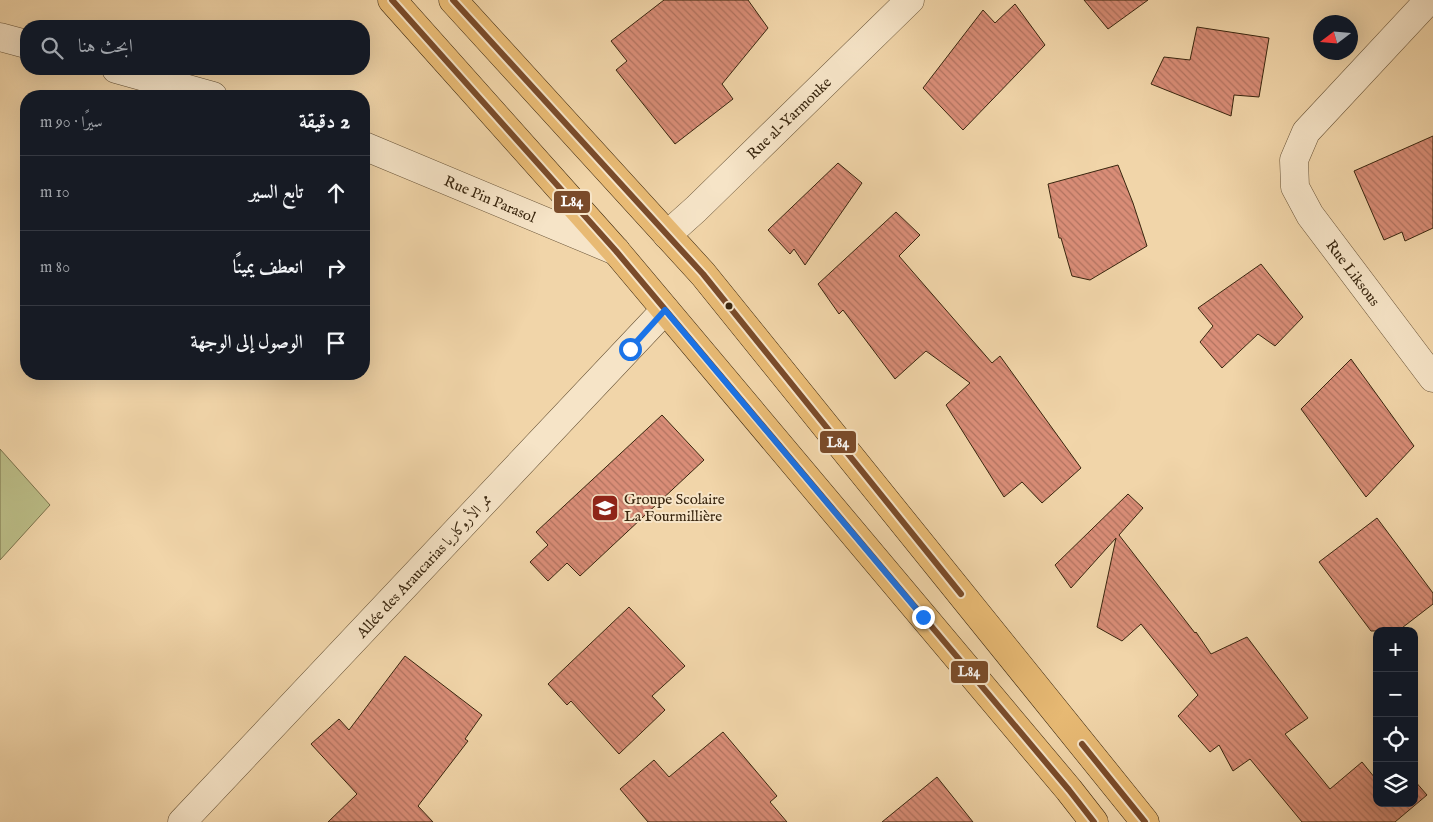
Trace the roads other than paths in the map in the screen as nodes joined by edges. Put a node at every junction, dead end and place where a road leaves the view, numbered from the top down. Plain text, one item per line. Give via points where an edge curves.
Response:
1 (392, 0) edge
2 (453, 0) edge
3 (910, 0) edge
4 (1429, 0) edge
5 (0, 37) edge
6 (20, 42) edge
7 (138, 75) edge
8 (191, 90) edge
9 (370, 148) edge
10 (667, 235) junction
11 (616, 251) junction
12 (665, 310) junction
13 (1433, 378) edge
14 (182, 822) edge
15 (1094, 822) edge
16 (1145, 822) edge

1 - 11 main road
2 - 10 main road
3 - 10 street, Rue al-Yarmouke
4 - 13 street, Rue Liksous via 1306,132 1294,160 1295,187 1310,215
5 - 6 street
7 - 8 street
9 - 11 street, Rue Pin Parasol
10 - 16 main road via 708,281
11 - 12 main road
12 - 14 street, Allée des Araucarias ممر الأروكاريا
12 - 15 main road

